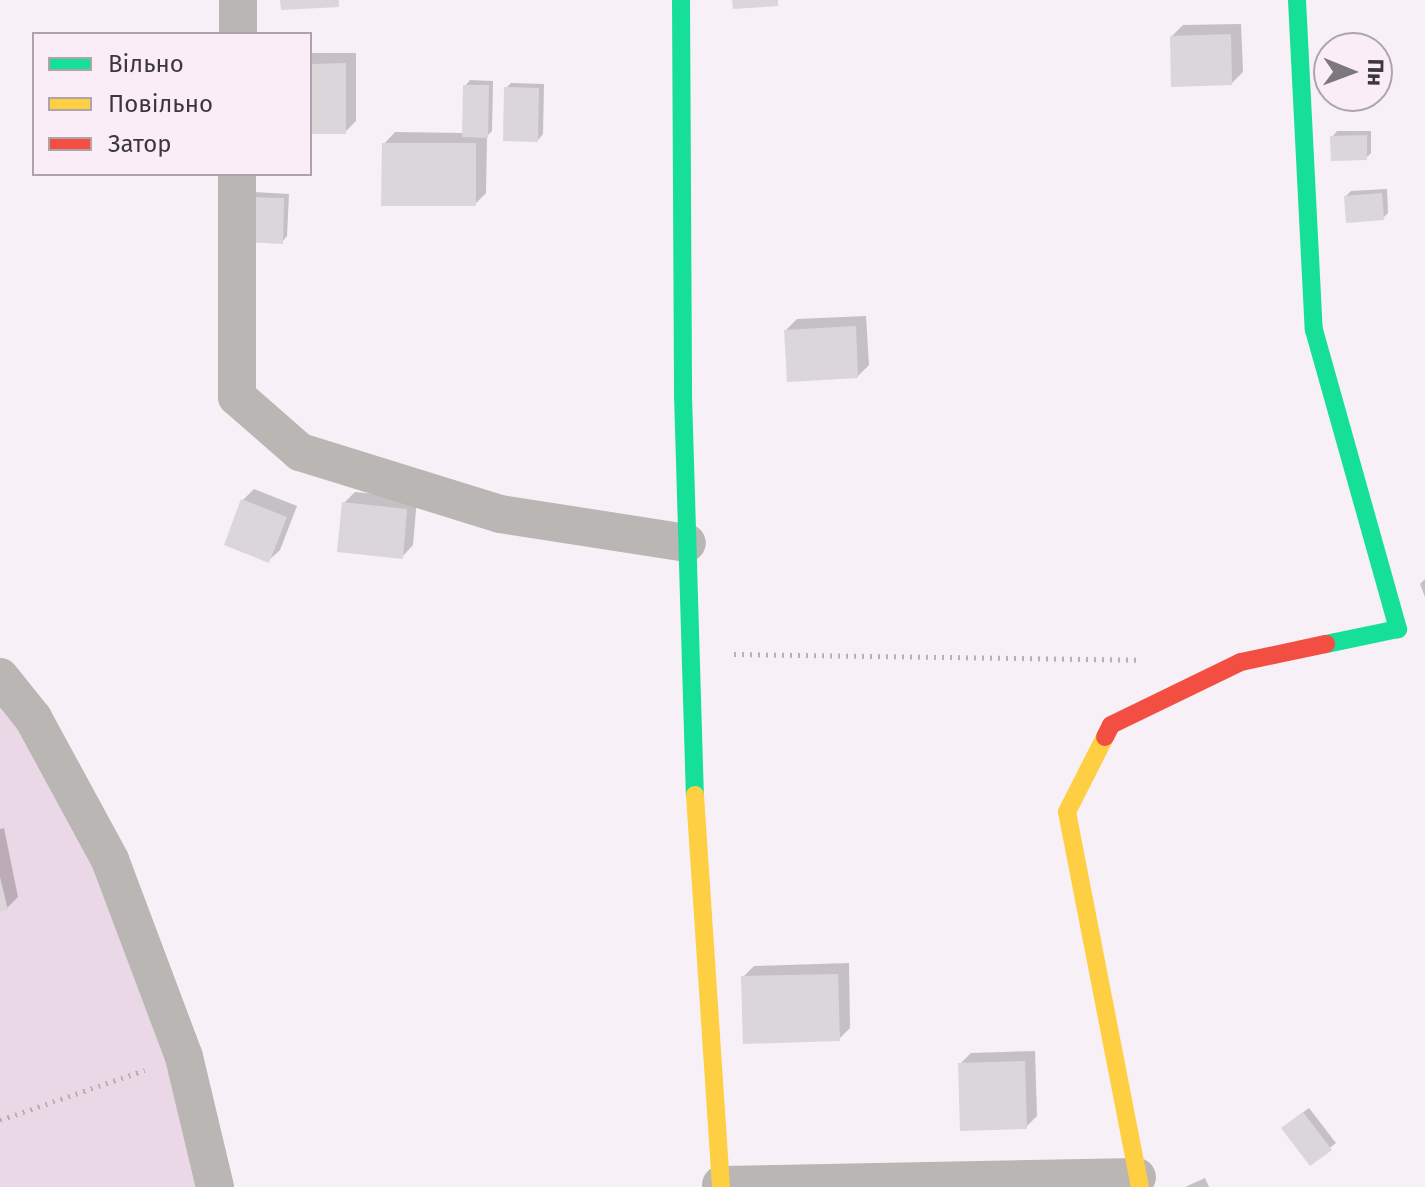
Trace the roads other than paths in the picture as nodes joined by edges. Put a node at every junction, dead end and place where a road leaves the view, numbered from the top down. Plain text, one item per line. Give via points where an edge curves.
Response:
1 (238, 0) edge
2 (681, 0) edge
3 (1297, 0) edge
4 (238, 32) edge
5 (237, 176) edge
6 (687, 543) junction
7 (0, 677) edge
8 (1138, 1182) edge
9 (721, 1186) edge
10 (215, 1187) edge

1 - 4 street
2 - 6 street
3 - 8 street via 1314,330 1398,629 1241,662 1111,725 1067,812
5 - 6 street via 237,397 300,452 500,514
6 - 9 street via 696,823
7 - 10 street via 33,718 110,860 184,1057
8 - 9 street

